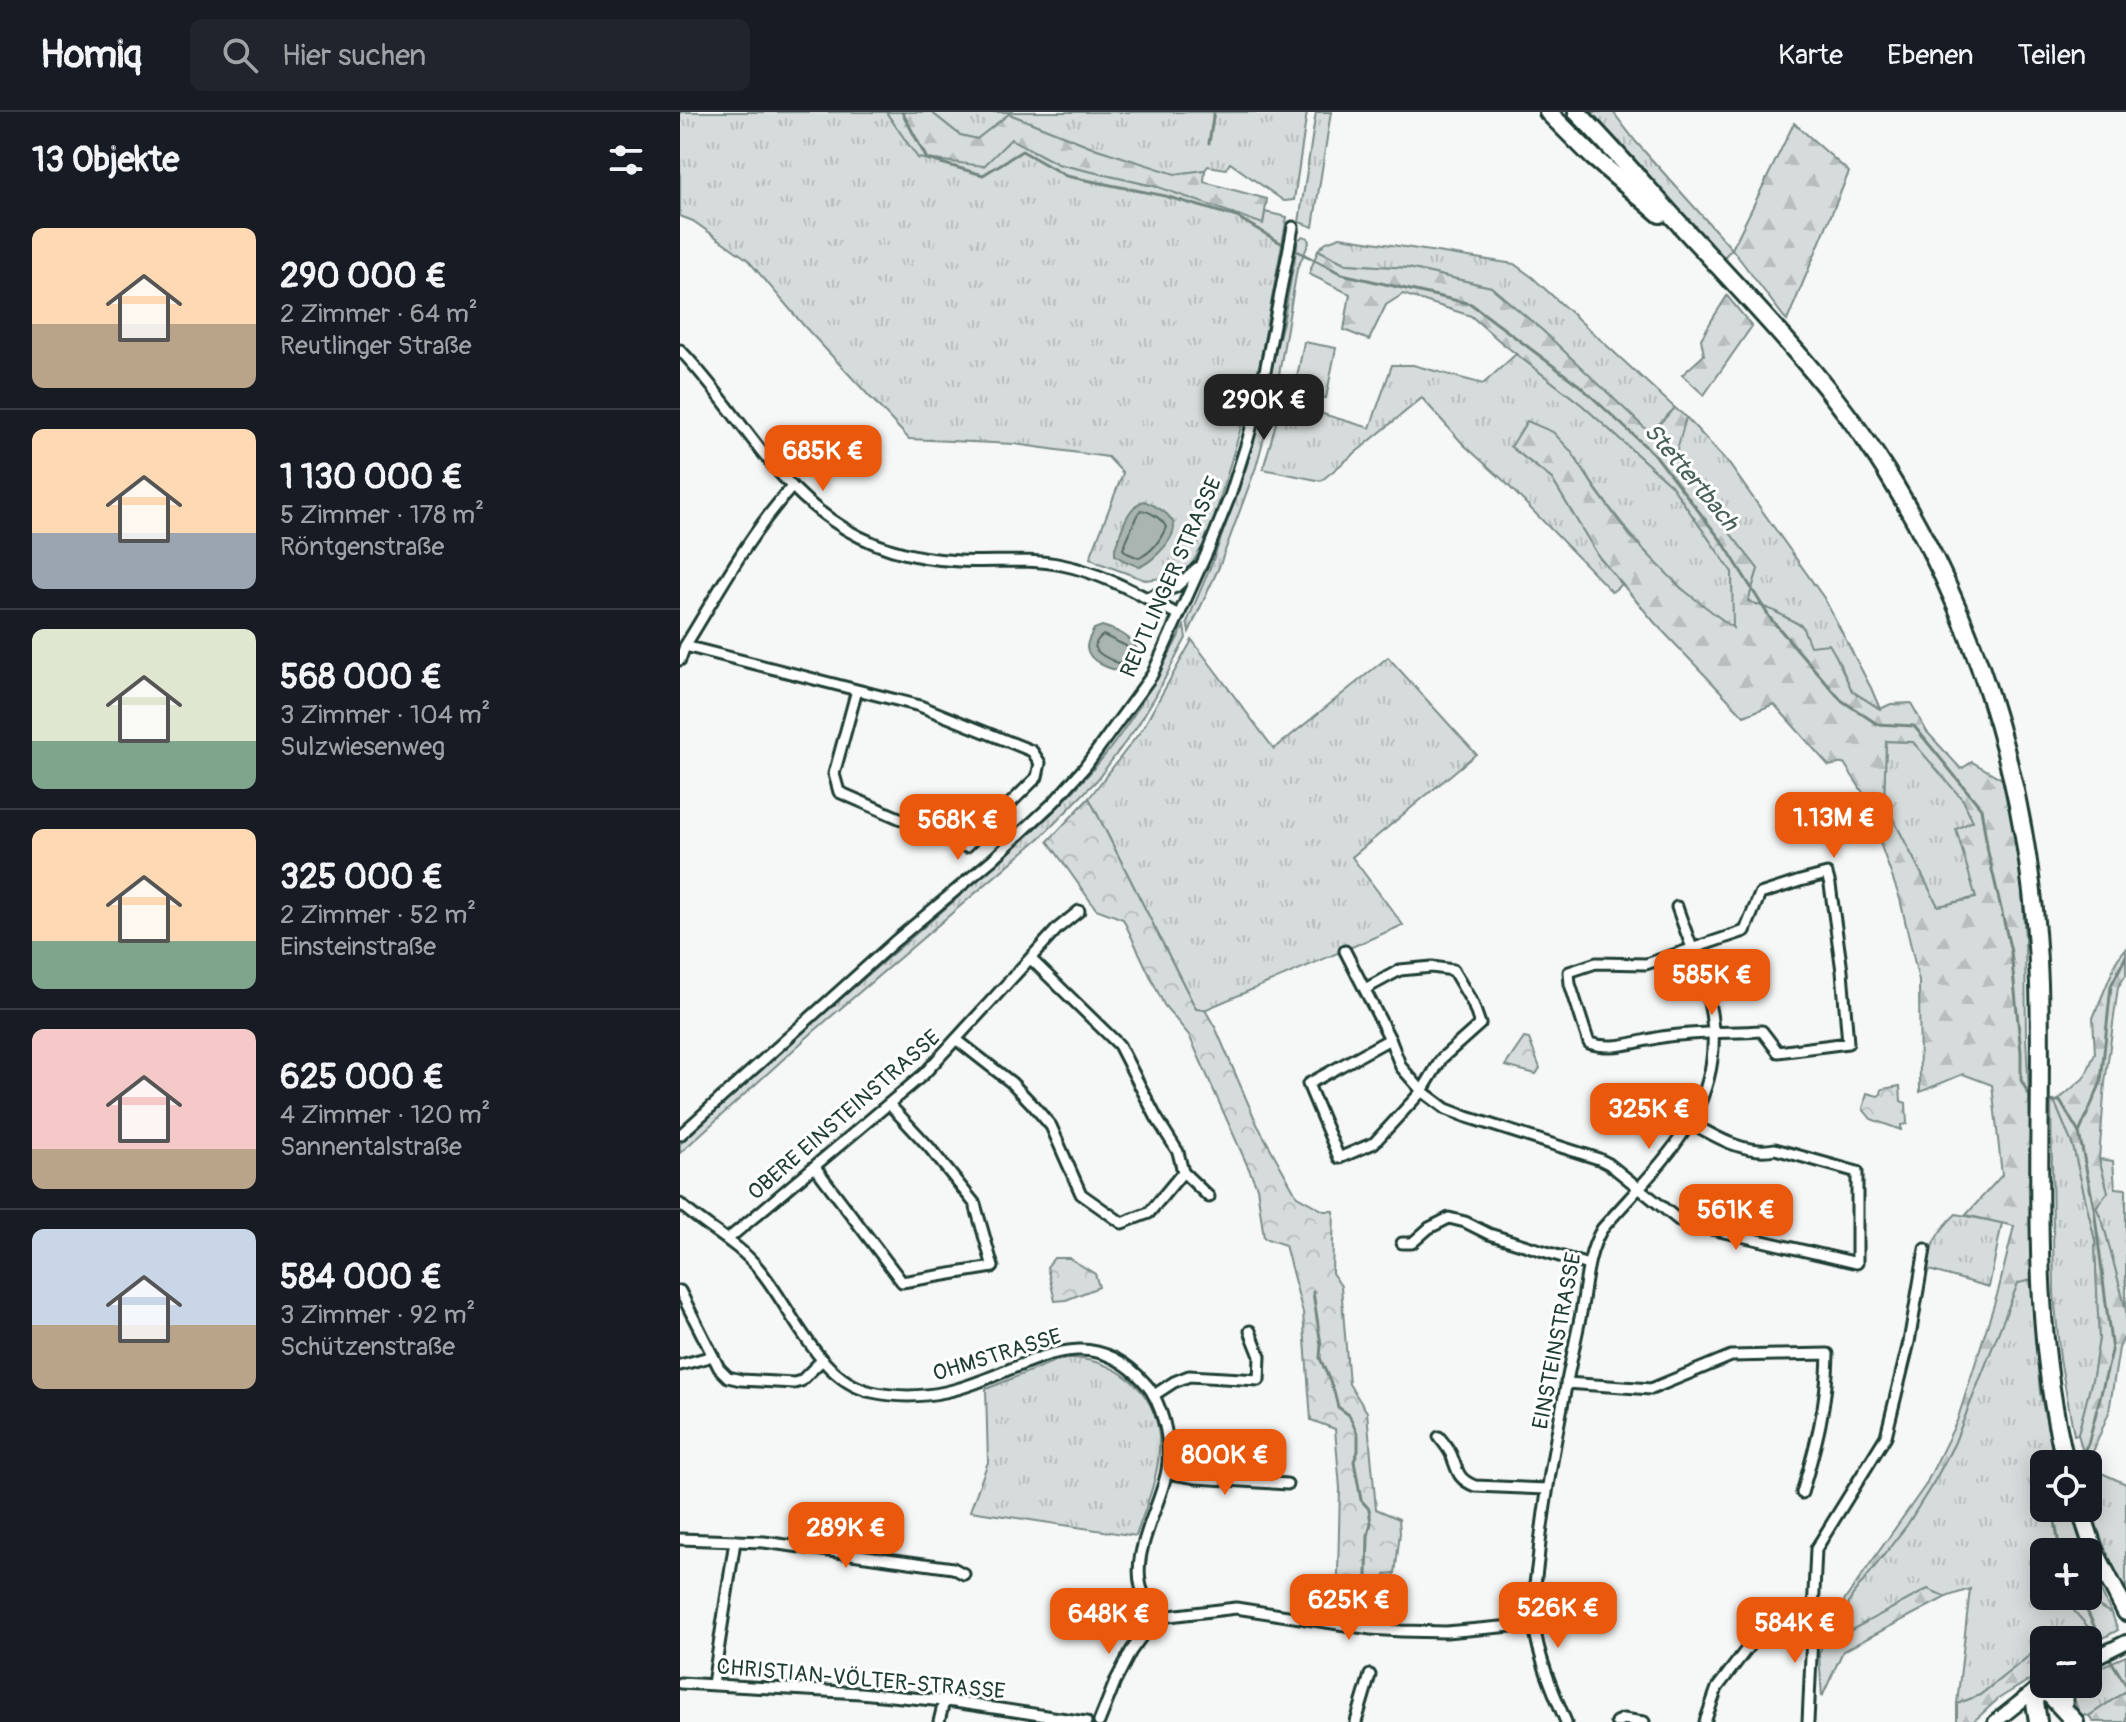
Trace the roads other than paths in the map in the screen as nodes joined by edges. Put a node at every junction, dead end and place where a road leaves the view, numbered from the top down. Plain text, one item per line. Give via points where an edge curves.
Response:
1 (1548, 112) edge
2 (1577, 112) edge
3 (1293, 227) dead end
4 (1696, 242) junction
5 (680, 350) edge
6 (792, 487) junction
7 (1202, 563) junction
8 (1146, 598) junction
9 (1179, 615) junction
10 (685, 646) junction
11 (680, 660) edge
12 (857, 690) junction
13 (1677, 907) dead end
14 (1079, 911) dead end
15 (1691, 949) junction
16 (1345, 951) dead end
17 (1031, 959) junction
18 (1365, 989) junction
19 (1713, 1034) junction
20 (1390, 1039) junction
21 (957, 1040) junction
22 (1422, 1091) junction
23 (889, 1104) junction
24 (1691, 1123) junction
25 (680, 1135) edge
26 (815, 1167) junction
27 (1183, 1172) junction
28 (1639, 1187) junction
29 (1209, 1197) dead end
30 (681, 1208) edge
31 (728, 1239) junction
32 (1402, 1243) dead end
33 (1925, 1249) dead end
34 (1588, 1265) junction
35 (680, 1291) edge
36 (1250, 1331) dead end
37 (713, 1356) junction
38 (822, 1360) junction
39 (680, 1365) edge
40 (1566, 1383) junction
41 (1154, 1395) junction
42 (1439, 1437) dead end
43 (2063, 1450) edge
44 (1167, 1473) junction
45 (1287, 1484) dead end
46 (1547, 1489) junction
47 (1802, 1493) dead end
48 (2085, 1522) edge
49 (680, 1539) edge
50 (735, 1541) junction
51 (964, 1574) dead end
52 (2126, 1612) edge
53 (1161, 1617) junction
54 (1814, 1623) junction
55 (1534, 1624) junction
56 (2126, 1642) edge
57 (2102, 1655) edge
58 (1370, 1675) dead end
59 (680, 1683) edge
60 (713, 1684) junction
61 (2030, 1695) edge
62 (2037, 1698) edge
63 (2053, 1698) edge
64 (2064, 1698) edge
65 (944, 1701) junction
66 (2063, 1708) junction
67 (939, 1722) edge
68 (1086, 1722) edge
69 (1099, 1722) edge
70 (1357, 1722) edge
71 (1566, 1722) edge
72 (1616, 1722) edge
73 (1644, 1722) edge
74 (1705, 1722) edge
75 (1808, 1722) edge
76 (1995, 1722) edge
77 (2038, 1722) edge
78 (2075, 1722) edge

1 - 4 highway via 1613,175
2 - 4 highway
3 - 7 street, REUTLINGER STRASSE via 1255,413 1230,496
4 - 43 highway via 1816,374 1893,482 1966,628 1995,708 2027,848 2039,983 2046,1356
5 - 6 street
6 - 8 street via 833,522 894,551 924,559 1039,561
6 - 10 street
7 - 8 street via 1176,587
7 - 9 street, REUTLINGER STRASSE
8 - 9 street
9 - 25 street, REUTLINGER STRASSE via 1152,675 1054,802
10 - 11 street
10 - 12 street
12 - 12 street via 834,774 839,792 966,847 1037,777 1040,763 1032,751 920,706
13 - 15 street, EINSTEINSTRASSE
14 - 17 street, OBERE EINSTEINSTRASSE
15 - 19 street, EINSTEINSTRASSE
15 - 19 street via 1646,964 1596,963 1569,972 1570,984 1589,1043 1597,1046
15 - 19 street via 1745,931 1760,894 1827,874 1848,1043 1778,1052 1762,1031
16 - 18 street
17 - 21 street, OBERE EINSTEINSTRASSE
17 - 27 street via 1119,1045 1178,1152
18 - 20 street
18 - 22 street via 1400,970 1432,967 1453,970 1473,1004 1480,1024 1442,1058
19 - 24 street, EINSTEINSTRASSE via 1712,1069
20 - 22 street via 1401,1067
20 - 22 street via 1308,1084 1339,1158 1374,1143
21 - 23 street, OBERE EINSTEINSTRASSE
21 - 27 street via 1033,1105 1051,1126 1081,1194 1122,1223 1149,1213
22 - 28 street via 1446,1109 1599,1159
23 - 26 street, OBERE EINSTEINSTRASSE
23 - 26 street via 975,1204 993,1267 902,1282
24 - 28 street, EINSTEINSTRASSE
24 - 28 street via 1723,1141 1857,1172 1857,1263 1681,1222
26 - 31 street, OBERE EINSTEINSTRASSE
27 - 29 street
28 - 34 street, EINSTEINSTRASSE via 1596,1238
30 - 31 street, OHMSTRASSE
31 - 38 street, OHMSTRASSE via 760,1270
32 - 34 street via 1412,1243 1449,1218
33 - 54 street via 1886,1436 1816,1549
34 - 40 street, EINSTEINSTRASSE
35 - 37 street
36 - 41 street via 1260,1356 1259,1380 1189,1376
37 - 38 street via 728,1377 794,1383
37 - 39 street
38 - 41 street, OHMSTRASSE via 852,1384 900,1396 945,1392 1052,1353 1095,1351 1127,1366
40 - 46 street, EINSTEINSTRASSE
40 - 47 street via 1651,1389 1731,1356 1828,1354 1828,1389
41 - 44 street, OHMSTRASSE via 1166,1433
42 - 46 street via 1464,1482
44 - 45 street
44 - 53 street, OHMSTRASSE via 1139,1568 1145,1598
46 - 55 street, EINSTEINSTRASSE
48 - 52 highway
49 - 50 street
50 - 51 street via 953,1568
50 - 60 street
53 - 55 street via 1236,1608 1401,1631
53 - 69 street via 1131,1651
54 - 74 street via 1752,1642 1717,1688
54 - 75 street
55 - 71 street, EINSTEINSTRASSE
56 - 57 main road
58 - 70 street
59 - 60 street, CHRISTIAN-VÖLTER-STRASSE
60 - 65 street, CHRISTIAN-VÖLTER-STRASSE
61 - 76 main road
62 - 77 highway
63 - 66 highway
64 - 66 highway
65 - 67 street
65 - 68 street, CHRISTIAN-VÖLTER-STRASSE
66 - 78 highway
72 - 73 street

